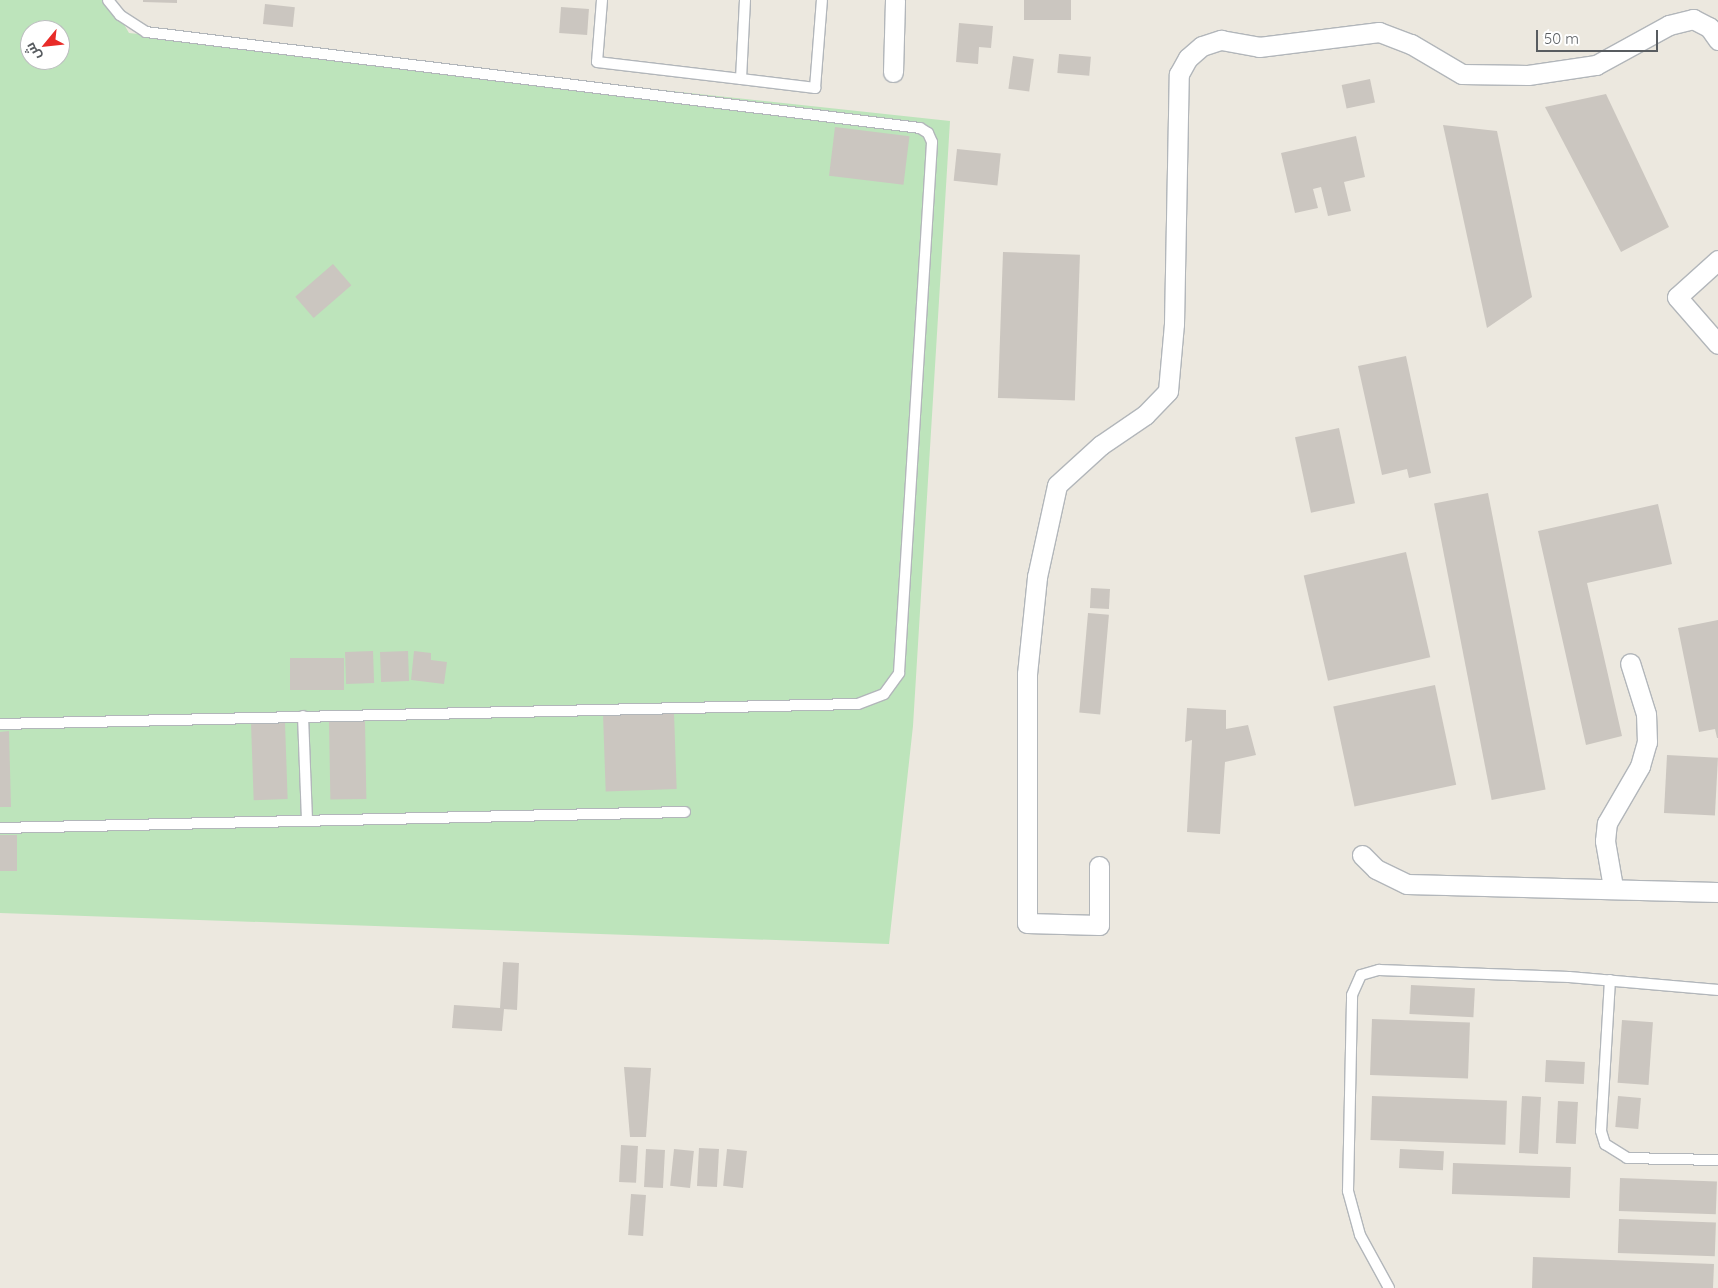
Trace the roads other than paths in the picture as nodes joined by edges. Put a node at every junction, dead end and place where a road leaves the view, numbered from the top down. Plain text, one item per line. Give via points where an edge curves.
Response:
1 (108, 0) edge
2 (602, 0) edge
3 (745, 0) edge
4 (822, 0) edge
5 (896, 0) edge
6 (1718, 40) edge
7 (893, 72) dead end
8 (741, 79) junction
9 (1718, 260) edge
10 (1718, 344) edge
11 (1630, 663) dead end
12 (304, 716) junction
13 (0, 724) edge
14 (685, 812) dead end
15 (307, 820) junction
16 (0, 828) edge
17 (1362, 855) dead end
18 (1099, 866) dead end
19 (1613, 887) junction
20 (1718, 892) edge
21 (1610, 980) junction
22 (1718, 990) edge
23 (1718, 1160) edge
24 (1388, 1288) edge

1 - 12 lane via 120,15 146,32 920,128 932,142 899,665 884,694 858,704
2 - 8 lane via 597,62
3 - 8 lane
4 - 8 lane via 815,88
5 - 7 street
6 - 18 street via 1709,27 1693,19 1669,25 1596,65 1528,75 1462,74 1411,44 1379,32 1259,47 1222,40 1202,46 1188,58 1179,74 1174,324 1168,391 1145,415 1101,445 1056,485 1037,577 1026,674 1027,923 1099,925
9 - 10 street via 1677,297
11 - 19 street via 1646,714 1647,742 1640,766 1611,810 1605,830
12 - 13 lane
12 - 15 lane
14 - 15 lane
15 - 16 lane
17 - 19 street via 1376,869 1407,884
19 - 20 street
21 - 22 lane
21 - 23 lane via 1604,1144 1627,1158
21 - 24 lane via 1379,970 1366,972 1357,981 1352,995 1348,1191 1360,1235

